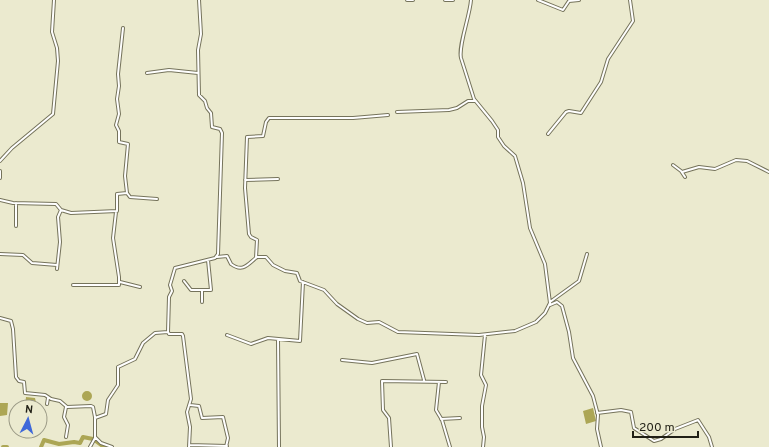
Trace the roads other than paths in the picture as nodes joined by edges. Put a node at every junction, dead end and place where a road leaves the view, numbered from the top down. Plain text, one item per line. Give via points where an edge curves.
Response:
1 (54, 0) edge
2 (199, 0) edge
3 (407, 0) edge
4 (413, 0) edge
5 (445, 0) edge
6 (453, 0) edge
7 (467, 0) edge
8 (471, 0) edge
9 (538, 0) edge
10 (579, 0) edge
11 (630, 0) edge
12 (123, 28) dead end
13 (147, 73) dead end
14 (198, 73) junction
15 (475, 101) junction
16 (397, 112) dead end
17 (388, 115) dead end
18 (548, 134) dead end
19 (0, 161) edge
20 (673, 165) dead end
21 (0, 172) edge
22 (682, 172) junction
23 (769, 172) edge
24 (685, 177) dead end
25 (0, 178) edge
26 (278, 179) dead end
27 (245, 180) junction
28 (127, 193) junction
29 (157, 199) dead end
30 (0, 200) edge
31 (16, 203) junction
32 (61, 210) junction
33 (116, 212) junction
34 (16, 226) dead end
35 (0, 254) edge
36 (587, 254) dead end
37 (217, 256) junction
38 (256, 258) junction
39 (208, 260) junction
40 (57, 265) junction
41 (57, 269) dead end
42 (120, 282) junction
43 (184, 282) dead end
44 (303, 282) junction
45 (73, 284) dead end
46 (140, 287) dead end
47 (202, 290) junction
48 (202, 302) dead end
49 (550, 302) junction
50 (549, 306) junction
51 (0, 318) edge
52 (168, 332) junction
53 (227, 335) dead end
54 (485, 335) junction
55 (278, 339) junction
56 (342, 360) dead end
57 (424, 380) junction
58 (439, 382) junction
59 (446, 382) dead end
60 (48, 398) joint
61 (190, 404) junction
62 (66, 407) junction
63 (597, 413) junction
64 (96, 418) junction
65 (460, 418) dead end
66 (441, 419) junction
67 (66, 437) dead end
68 (95, 438) junction
69 (189, 446) edge
70 (226, 446) edge
71 (90, 447) edge
72 (112, 447) edge
73 (278, 447) edge
74 (391, 447) edge
75 (450, 447) edge
76 (483, 447) edge
77 (601, 447) edge
78 (712, 447) edge

1 - 19 street via 52,32 58,48 58,61 53,114
2 - 14 street via 201,34 198,46
3 - 4 street
5 - 6 street
7 - 8 street
8 - 15 street via 460,53
9 - 10 street via 563,10 569,2
11 - 18 street via 634,20 608,59 601,82 588,104 581,113 566,112
12 - 28 street via 118,74 119,114 116,125 119,142 128,144 125,176
13 - 14 street via 168,70
14 - 37 street via 199,95 211,113 212,127 222,133
15 - 16 street via 468,101 449,110
15 - 49 street via 498,129 498,137 504,146 515,156 523,183 530,228 545,264
17 - 27 street via 353,118 269,118 263,136 246,138
20 - 22 street
21 - 25 street
22 - 23 street via 699,167 715,169 736,160 747,161
22 - 24 street
26 - 27 street
27 - 38 street via 249,234 257,240
28 - 29 street via 130,197
28 - 33 street via 117,194
30 - 31 street
31 - 32 street via 56,204
31 - 34 street
32 - 33 street via 78,213
32 - 40 street via 58,217 60,242
33 - 42 street via 113,238
35 - 40 street via 24,255 32,263
36 - 49 street via 579,281
37 - 38 street via 227,256 231,264 241,268 248,266
37 - 39 street
38 - 44 street via 266,257 273,265 287,272 297,273
39 - 47 street via 211,290
39 - 52 street via 174,268 170,285 172,291 169,298
40 - 41 street
42 - 45 street via 118,286
42 - 46 street
43 - 47 street via 191,290
44 - 54 street via 324,290 337,304 358,319 367,323 379,322 393,331
44 - 55 street via 302,340
47 - 48 street
49 - 50 street
50 - 54 street via 539,319 522,330
50 - 63 street via 556,302 562,306 572,356 591,391
51 - 60 street via 10,321 13,329 16,377 24,382 24,392 45,395
52 - 61 street via 182,335 190,386
52 - 64 street via 156,333 143,343 135,359 118,367 118,385 108,400 106,414
53 - 55 street via 251,344 266,338
54 - 76 street via 481,375 486,386 482,406
55 - 73 street
56 - 57 street via 372,363 417,354
57 - 58 street
57 - 74 street via 399,383 382,381 383,410 389,418
58 - 59 street
58 - 66 street via 436,410
60 - 62 street via 60,401
61 - 69 street via 187,412 190,427
61 - 70 street via 199,406 202,418 224,417 228,438
62 - 64 street via 91,406
62 - 67 street
63 - 77 street
63 - 78 street via 621,410 631,412 634,428 654,441 698,420
64 - 68 street
65 - 66 street
66 - 75 street
68 - 71 street
68 - 72 street
69 - 70 street

